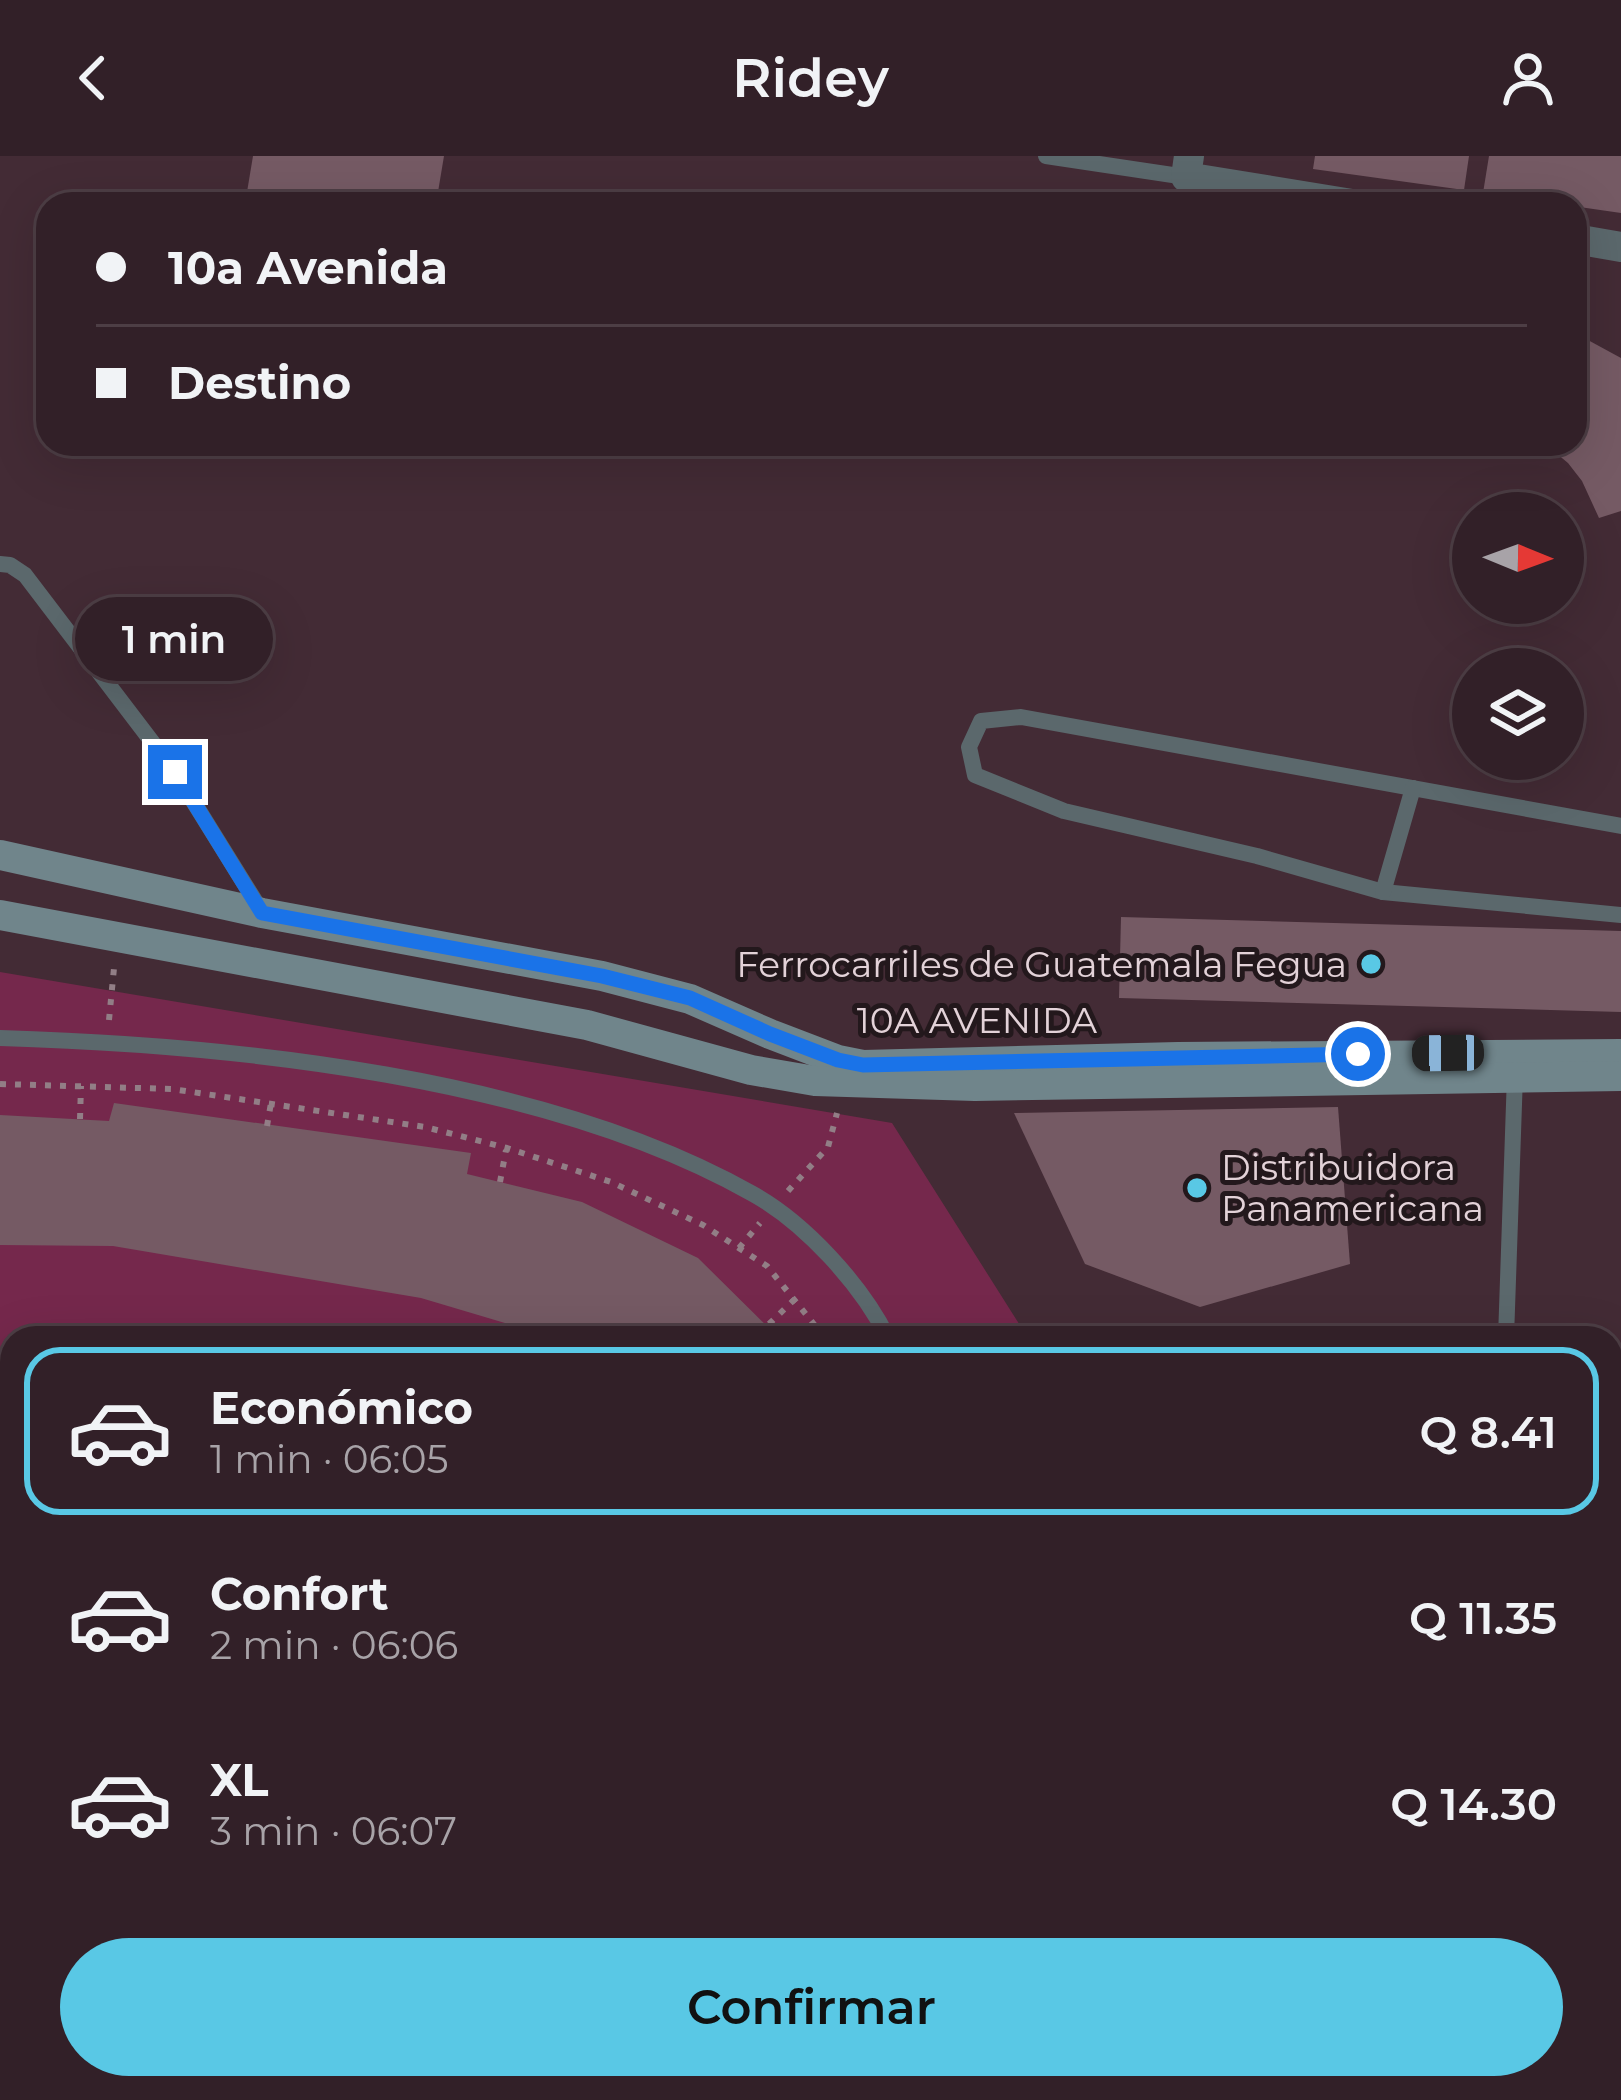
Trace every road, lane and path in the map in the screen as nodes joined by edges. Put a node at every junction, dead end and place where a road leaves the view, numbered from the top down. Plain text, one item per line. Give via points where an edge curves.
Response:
1 (1046, 156) edge
2 (1187, 167) edge
3 (1244, 171) edge
4 (1313, 192) edge
5 (1587, 241) edge
6 (1621, 247) edge
7 (0, 564) edge
8 (1413, 788) junction
9 (1621, 826) edge
10 (0, 855) edge
11 (1383, 892) junction
12 (262, 913) junction
13 (0, 915) edge
14 (1621, 915) edge
15 (118, 934) junction
16 (0, 1038) edge
17 (108, 1043) junction
18 (1621, 1054) edge
19 (1515, 1075) junction
20 (1621, 1076) edge
21 (0, 1084) edge
22 (81, 1085) junction
23 (271, 1103) junction
24 (836, 1115) dead end
25 (80, 1119) dead end
26 (267, 1126) dead end
27 (507, 1148) junction
28 (800, 1178) dead end
29 (500, 1182) dead end
30 (795, 1299) junction
31 (769, 1324) dead end
32 (816, 1326) edge
33 (880, 1326) edge
34 (1506, 1326) edge

1 - 2 lane
2 - 3 street
3 - 4 street
5 - 6 street
7 - 12 lane via 25,575 161,754
8 - 9 lane
8 - 11 lane
8 - 11 lane via 1021,717 981,721 969,747 975,775 1064,812
10 - 12 main road, 10A AVENIDA
11 - 14 lane
12 - 18 main road, 10A AVENIDA via 690,998 863,1065
13 - 15 main road, 10A AVENIDA
15 - 17 path
15 - 19 main road, 10A AVENIDA via 587,1025 815,1081 957,1087
16 - 17 lane
17 - 33 lane via 246,1055 443,1087 574,1120 756,1195 836,1261
19 - 20 main road, 10A AVENIDA
19 - 34 lane
21 - 22 path
22 - 23 path
22 - 25 path
23 - 26 path
23 - 27 path
24 - 28 path via 828,1147
27 - 29 path
27 - 30 path via 611,1182 703,1225 767,1266
30 - 31 path
30 - 32 path

